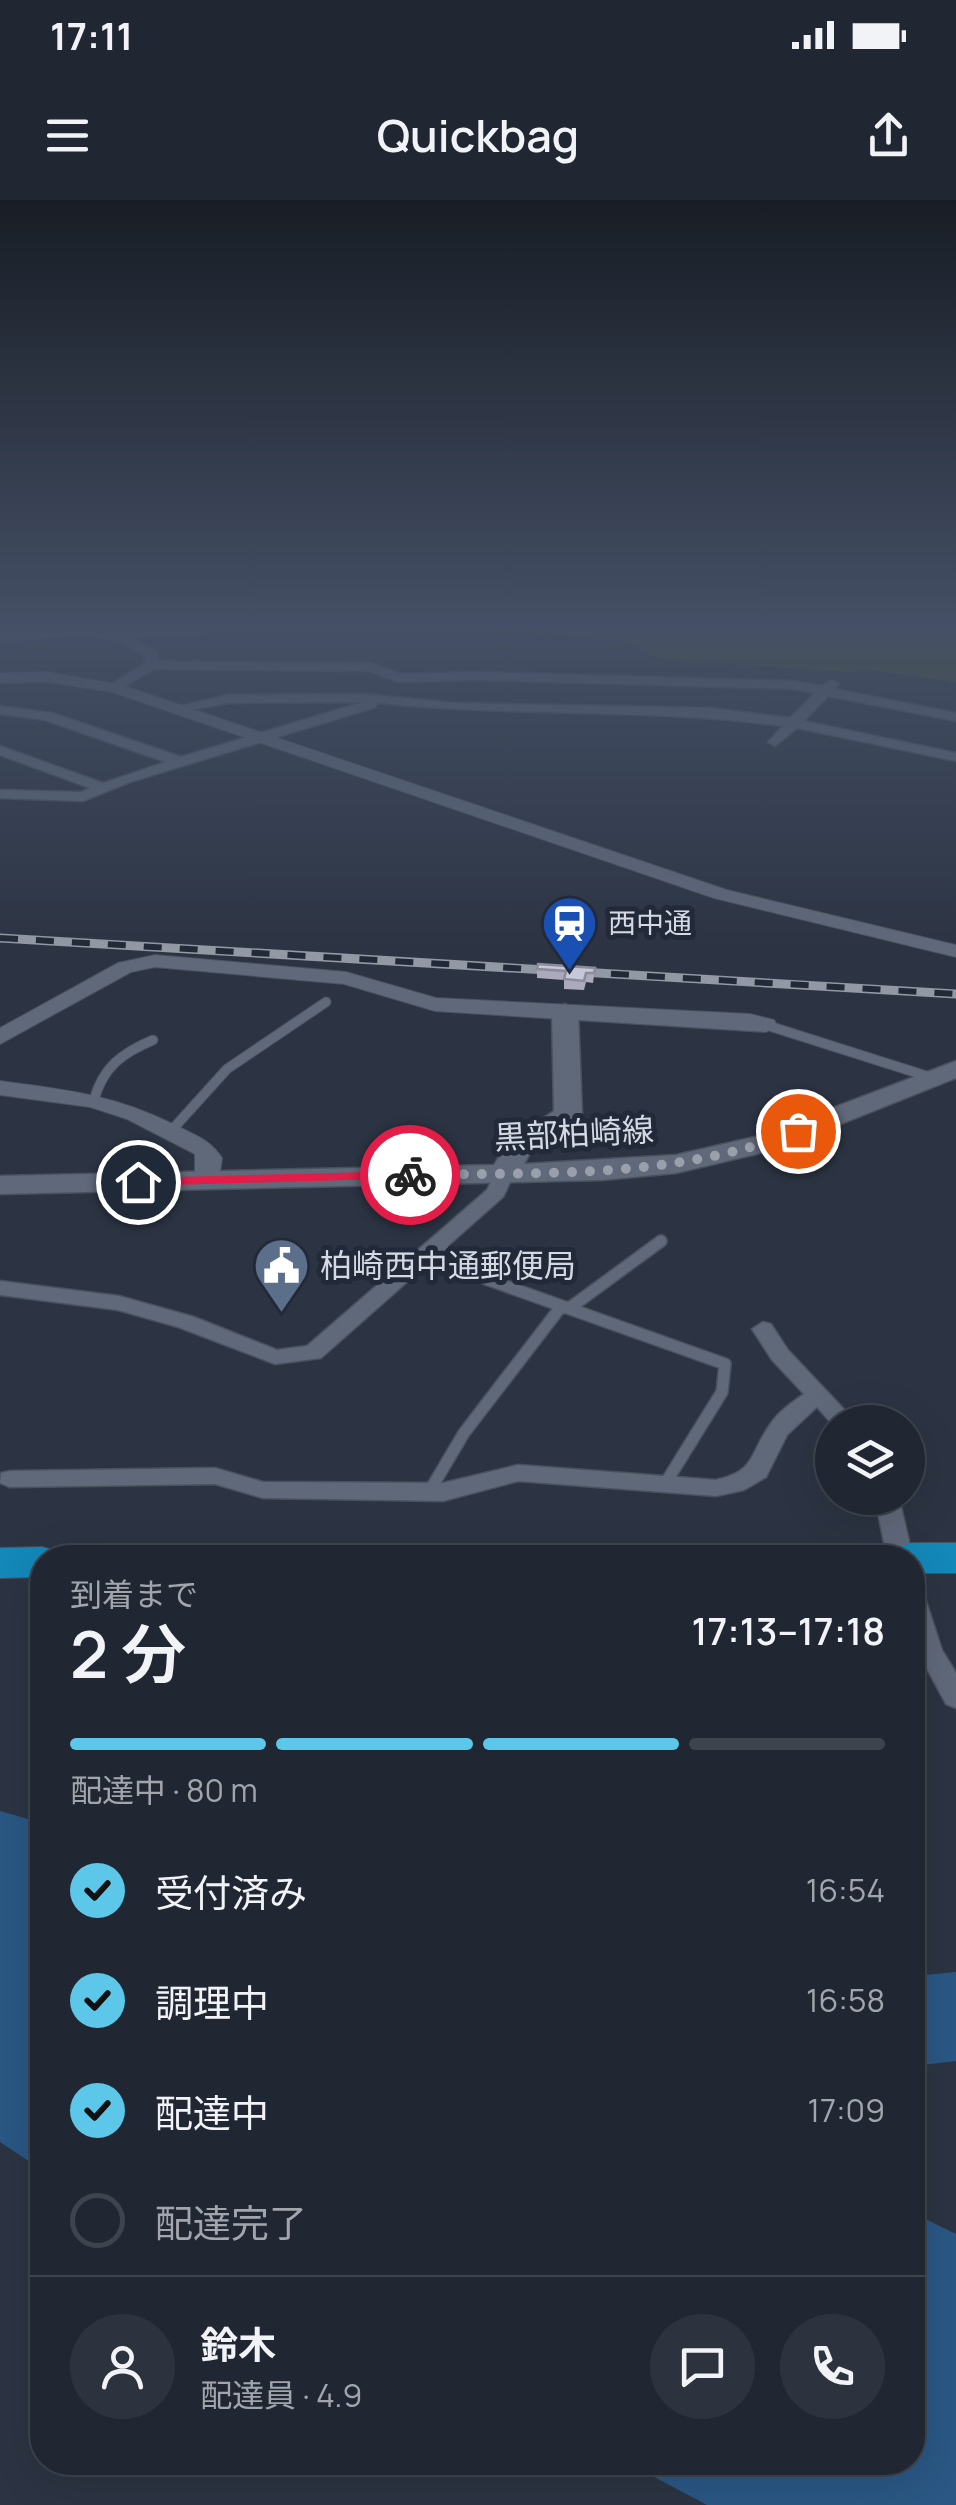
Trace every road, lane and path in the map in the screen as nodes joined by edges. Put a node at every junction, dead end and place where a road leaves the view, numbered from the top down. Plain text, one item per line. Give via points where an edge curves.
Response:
1 (99, 734) edge
2 (248, 734) edge
3 (277, 734) edge
4 (783, 734) edge
5 (844, 734) edge
6 (261, 738) junction
7 (775, 742) dead end
8 (0, 750) edge
9 (956, 757) edge
10 (182, 762) junction
11 (102, 788) junction
12 (0, 794) edge
13 (956, 951) edge
14 (326, 1002) dead end
15 (565, 1012) junction
16 (766, 1025) joint
17 (0, 1036) edge
18 (153, 1040) dead end
19 (949, 1073) edge
20 (0, 1088) edge
21 (94, 1100) junction
22 (171, 1131) junction
23 (505, 1172) junction
24 (208, 1180) junction
25 (0, 1185) edge
26 (661, 1241) dead end
27 (438, 1246) junction
28 (0, 1288) edge
29 (560, 1308) junction
30 (762, 1329) dead end
31 (820, 1394) junction
32 (829, 1405) edge
33 (10, 1479) dead end
34 (666, 1484) junction
35 (428, 1492) junction
36 (891, 1515) edge
37 (897, 1545) edge
38 (925, 1558) edge
39 (956, 1558) edge
40 (30, 1562) edge
41 (0, 1563) edge
42 (925, 1636) edge
43 (956, 1697) edge

1 - 10 street
2 - 6 street
3 - 6 street
4 - 7 street
5 - 9 street
6 - 10 street
6 - 13 street via 722,894
8 - 11 street
10 - 11 street
11 - 12 street via 83,797
14 - 22 lane via 227,1069
15 - 16 street
15 - 17 street via 435,1004 346,978 155,961 125,967
15 - 23 main road via 568,1114 518,1148
16 - 19 lane
18 - 21 lane via 112,1060
19 - 23 main road, 黒部柏崎線 via 768,1143 698,1160 602,1171
20 - 21 street
21 - 22 street
22 - 24 street via 204,1149
23 - 24 main road, 黒部柏崎線
23 - 27 street via 496,1193
24 - 25 main road, 黒部柏崎線
26 - 29 lane via 571,1307
27 - 28 street via 314,1353 294,1357 275,1358 119,1303
27 - 29 lane via 486,1279
29 - 34 lane via 725,1364 722,1392
29 - 35 lane via 464,1433
30 - 31 street
31 - 32 street
31 - 34 street via 785,1421 762,1468 744,1484
33 - 35 street via 215,1476 263,1490
34 - 35 street via 518,1473
36 - 37 street
38 - 39 highway
40 - 41 highway
42 - 43 street

